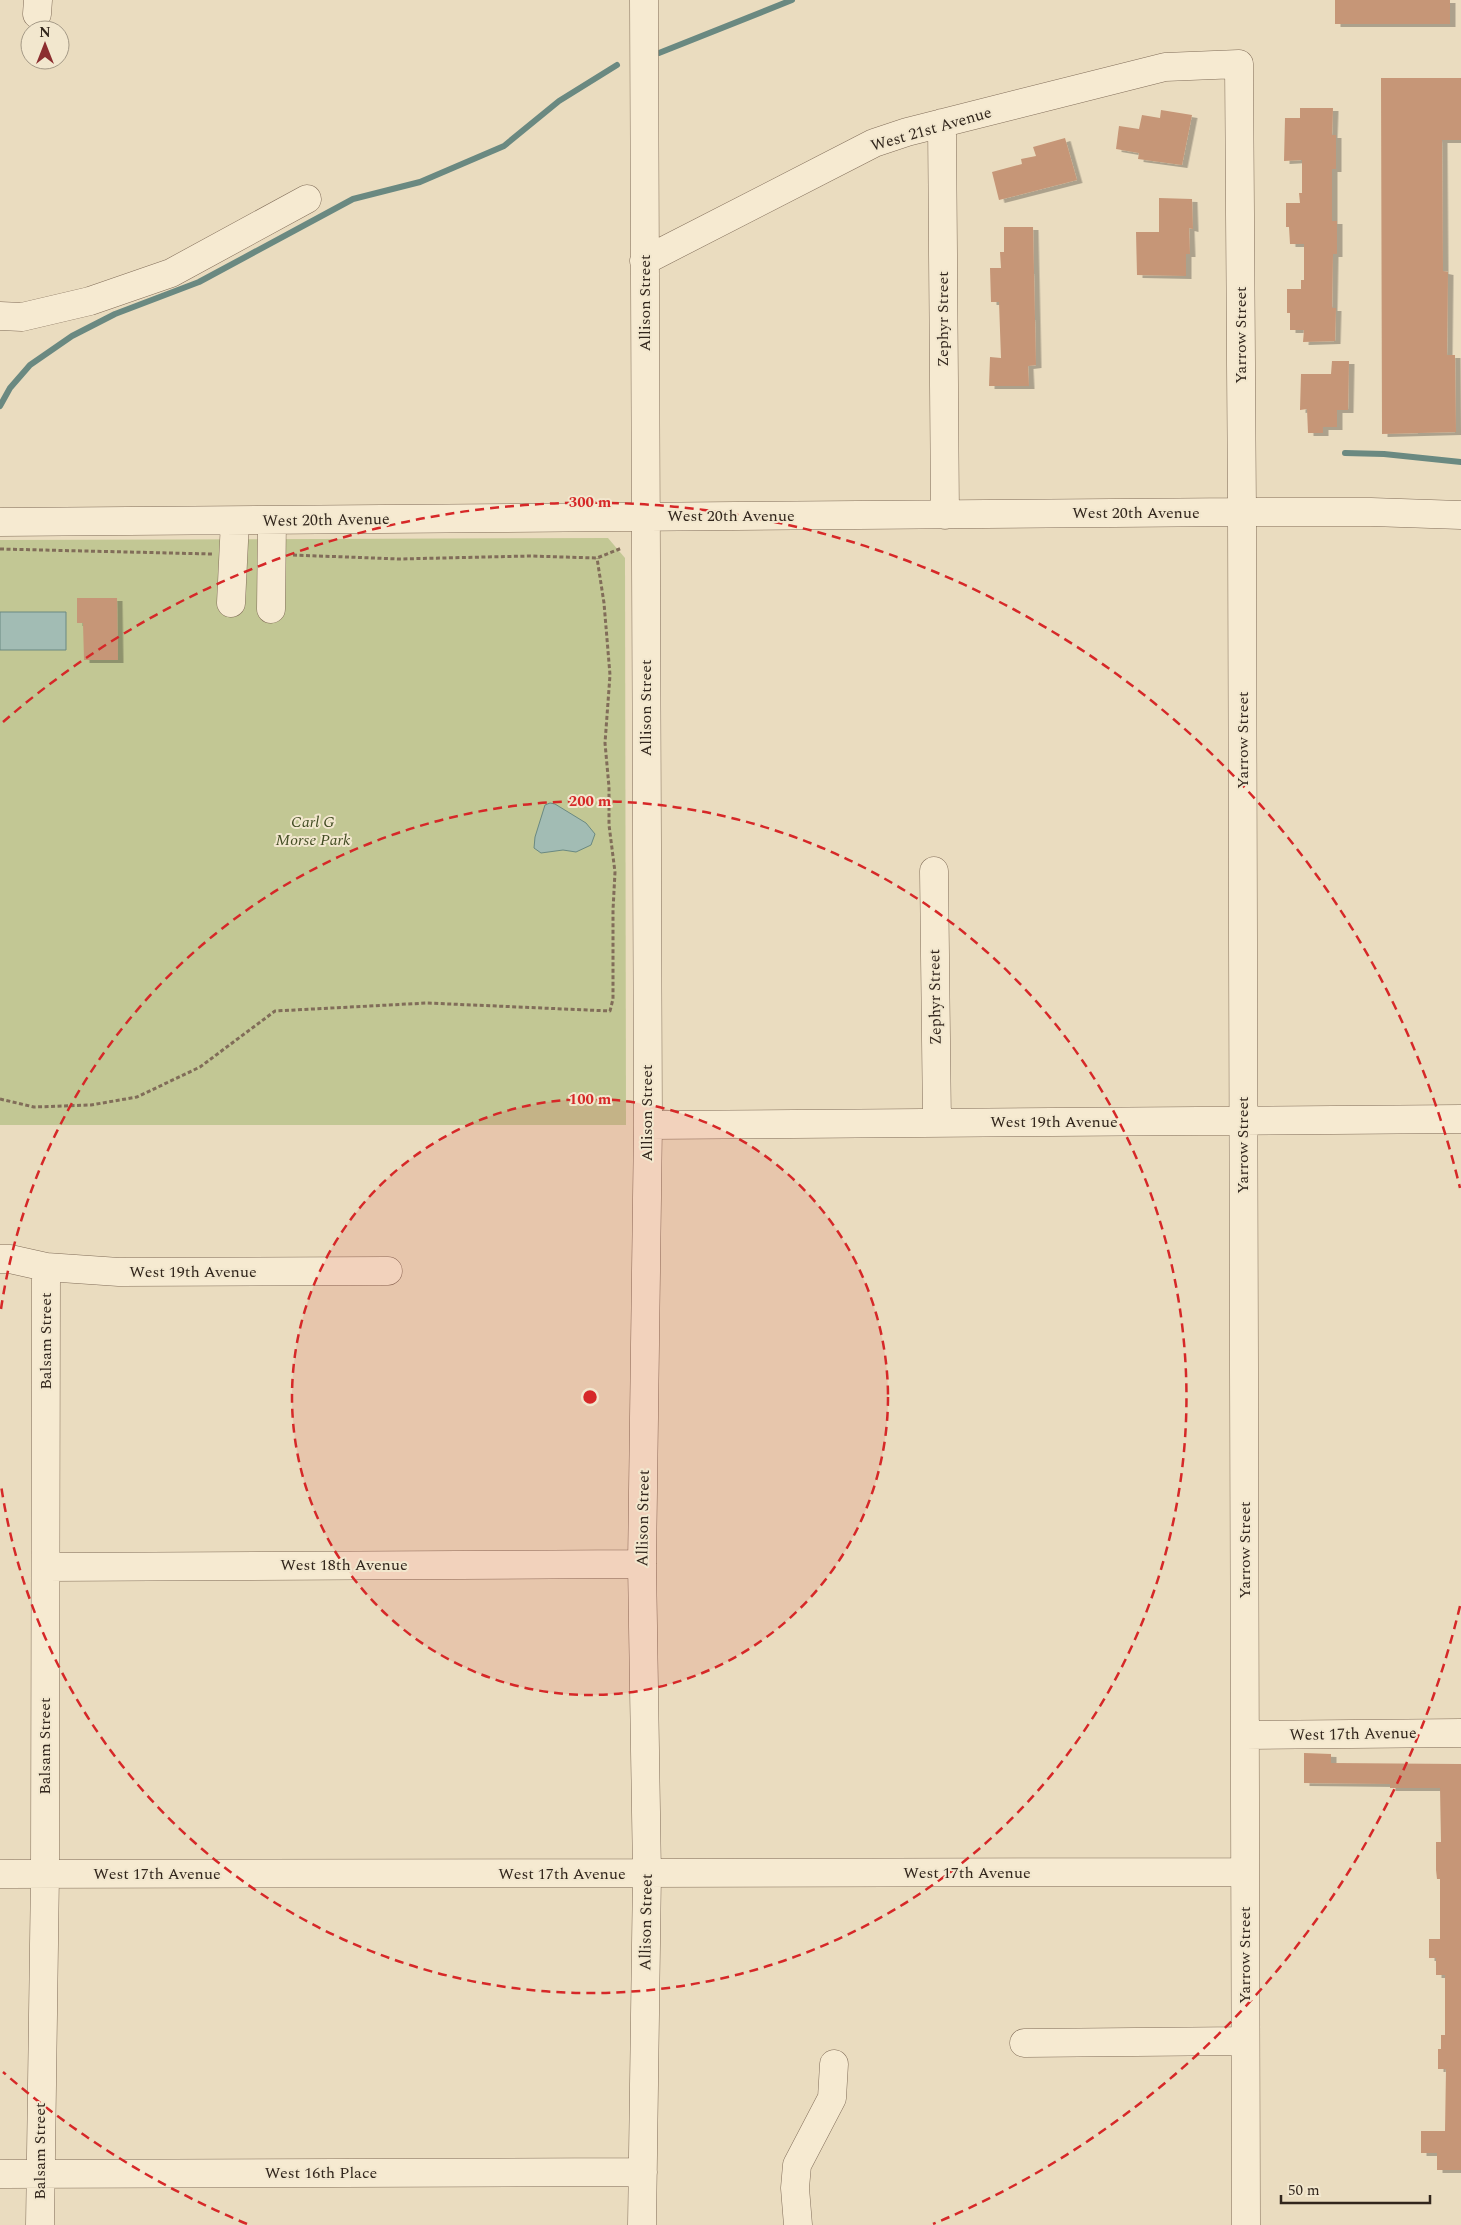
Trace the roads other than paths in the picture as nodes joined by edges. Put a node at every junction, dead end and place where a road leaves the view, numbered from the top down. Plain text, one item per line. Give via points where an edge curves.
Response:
1 (644, 0) edge
2 (1239, 64) joint
3 (942, 123) junction
4 (307, 199) dead end
5 (644, 261) junction
6 (0, 316) edge
7 (1242, 512) junction
8 (945, 515) junction
9 (1461, 515) edge
10 (646, 517) junction
11 (235, 521) junction
12 (272, 521) junction
13 (0, 522) edge
14 (231, 603) dead end
15 (271, 609) dead end
16 (934, 871) dead end
17 (1461, 1120) edge
18 (1243, 1121) junction
19 (937, 1123) junction
20 (648, 1125) junction
21 (0, 1259) edge
22 (46, 1267) junction
23 (388, 1271) dead end
24 (642, 1564) junction
25 (46, 1567) junction
26 (1461, 1733) edge
27 (1245, 1735) junction
28 (1245, 1872) junction
29 (0, 1874) edge
30 (45, 1874) junction
31 (646, 1874) junction
32 (1245, 2041) junction
33 (1024, 2043) dead end
34 (834, 2064) dead end
35 (643, 2172) junction
36 (0, 2174) edge
37 (40, 2174) junction
38 (40, 2225) edge
39 (642, 2225) edge
40 (798, 2225) edge
41 (1246, 2225) edge

1 - 5 street, Allison Street
2 - 3 street, West 21st Avenue via 1165,67
2 - 7 street, Yarrow Street
3 - 5 street, West 21st Avenue via 874,143
3 - 8 street, Zephyr Street
4 - 6 street via 171,273 90,301 22,317
5 - 10 street, Allison Street
7 - 8 street, West 20th Avenue
7 - 9 street, West 20th Avenue
7 - 18 street, Yarrow Street
8 - 10 street, West 20th Avenue
10 - 12 street, West 20th Avenue
10 - 20 street, Allison Street
11 - 12 street, West 20th Avenue
11 - 13 street, West 20th Avenue
11 - 14 street
12 - 15 street
16 - 19 street, Zephyr Street
17 - 18 street, West 19th Avenue
18 - 19 street, West 19th Avenue
18 - 27 street, Yarrow Street
19 - 20 street, West 19th Avenue
20 - 24 street, Allison Street
21 - 22 street, West 19th Avenue
22 - 23 street, West 19th Avenue via 120,1272
22 - 25 street, Balsam Street
24 - 25 street, West 18th Avenue
24 - 31 street, Allison Street
25 - 30 street, Balsam Street
26 - 27 street, West 17th Avenue
27 - 28 street, Yarrow Street
28 - 31 street, West 17th Avenue
28 - 32 street, Yarrow Street
29 - 30 street, West 17th Avenue
30 - 31 street, West 17th Avenue
30 - 37 street, Balsam Street
31 - 35 street, Allison Street
32 - 33 street
32 - 41 street, Yarrow Street
34 - 40 street via 832,2098 797,2165
35 - 37 street, West 16th Place
35 - 39 street, Allison Street
36 - 37 street, West 16th Place
37 - 38 street, Balsam Street

